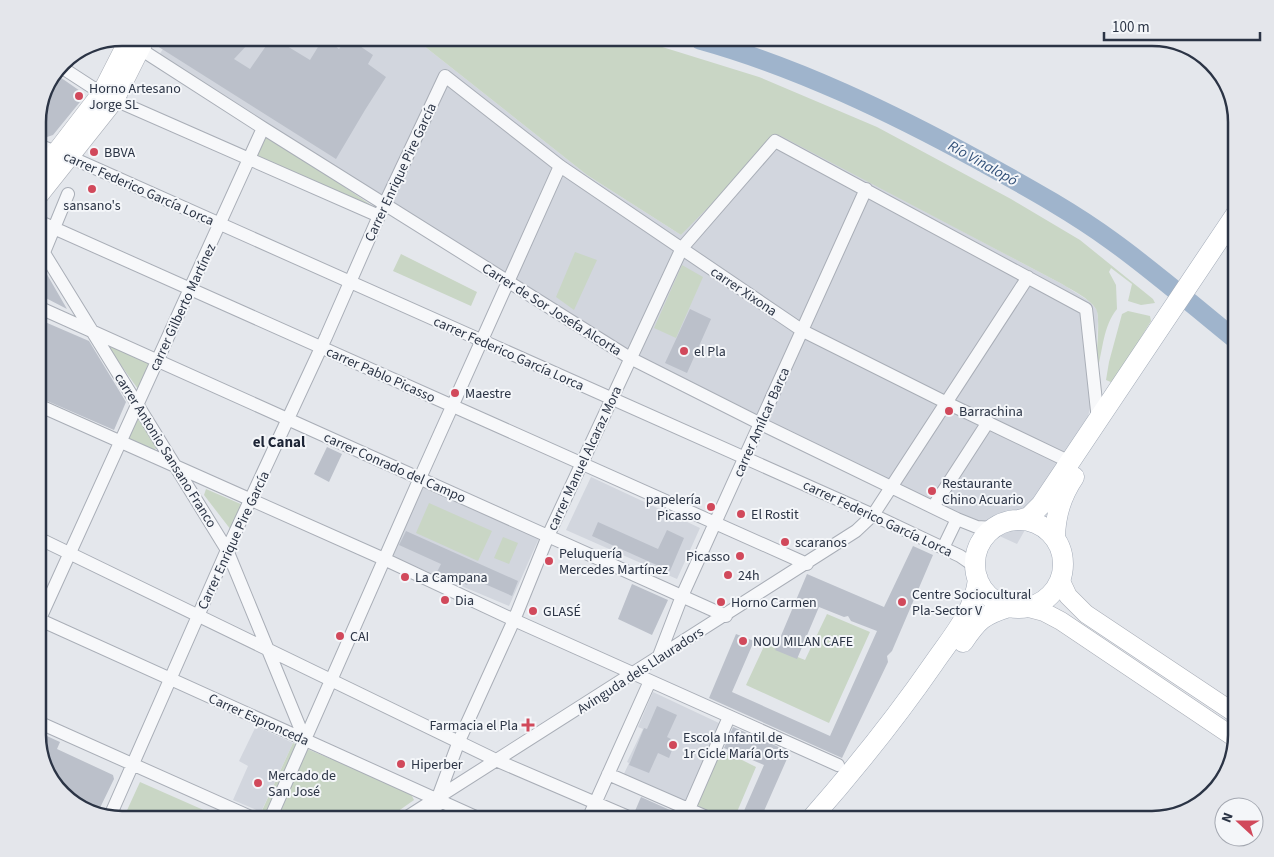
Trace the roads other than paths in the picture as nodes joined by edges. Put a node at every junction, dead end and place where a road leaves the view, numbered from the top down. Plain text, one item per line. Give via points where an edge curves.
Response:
1 (135, 46) edge
2 (138, 46) edge
3 (67, 71) edge
4 (445, 76) joint
5 (108, 96) junction
6 (263, 128) junction
7 (46, 149) edge
8 (63, 154) junction
9 (249, 160) junction
10 (560, 166) junction
11 (46, 168) edge
12 (46, 183) edge
13 (866, 189) junction
14 (68, 194) dead end
15 (382, 210) junction
16 (46, 224) edge
17 (220, 224) junction
18 (54, 228) junction
19 (1228, 229) edge
20 (1228, 244) edge
21 (46, 248) edge
22 (682, 248) junction
23 (46, 256) edge
24 (1210, 264) junction
25 (1028, 277) junction
26 (350, 282) junction
27 (508, 282) junction
28 (190, 289) junction
29 (46, 311) edge
30 (802, 330) junction
31 (1165, 331) junction
32 (92, 332) junction
33 (482, 341) junction
34 (321, 347) junction
35 (630, 358) junction
36 (157, 360) junction
37 (612, 398) junction
38 (947, 403) junction
39 (137, 404) junction
40 (453, 406) junction
41 (46, 408) edge
42 (288, 419) junction
43 (1098, 420) junction
44 (988, 422) junction
45 (759, 424) junction
46 (120, 441) junction
47 (744, 458) junction
48 (1070, 462) junction
49 (582, 463) junction
50 (176, 466) junction
51 (420, 478) junction
52 (892, 487) junction
53 (252, 500) junction
54 (933, 507) junction
55 (873, 515) junction
56 (957, 519) junction
57 (1019, 520) junction
58 (715, 522) junction
59 (994, 528) junction
60 (548, 536) junction
61 (1055, 539) junction
62 (46, 542) edge
63 (943, 548) junction
64 (228, 550) junction
65 (69, 553) junction
66 (384, 559) junction
67 (807, 564) junction
68 (977, 573) junction
69 (1060, 579) junction
70 (682, 596) junction
71 (46, 603) edge
72 (1017, 607) junction
73 (198, 615) junction
74 (726, 616) junction
75 (514, 620) junction
76 (46, 624) edge
77 (268, 649) junction
78 (659, 656) junction
79 (634, 674) junction
80 (170, 679) junction
81 (331, 679) junction
82 (650, 682) junction
83 (1228, 709) edge
84 (729, 717) junction
85 (46, 726) edge
86 (1228, 733) edge
87 (304, 740) junction
88 (459, 741) junction
89 (498, 761) junction
90 (132, 765) junction
91 (838, 765) dead end
92 (608, 774) junction
93 (437, 800) junction
94 (595, 803) junction
95 (113, 810) edge
96 (689, 810) joint
97 (235, 811) edge
98 (274, 811) edge
99 (419, 811) edge
100 (435, 811) edge
101 (461, 811) edge
102 (592, 811) edge
103 (613, 811) edge
104 (818, 811) edge
105 (833, 811) edge

1 - 5 main road
2 - 6 street, Carrer de Sor Josefa Alcorta
3 - 5 street
4 - 10 street, carrer Xixona
4 - 15 street, Carrer Enrique Pire García
5 - 8 main road
5 - 9 street
6 - 9 street, carrer Gilberto Martínez
6 - 15 street, Carrer de Sor Josefa Alcorta
7 - 8 street, carrer Federico García Lorca
8 - 11 main road
8 - 12 main road
8 - 17 street, carrer Federico García Lorca
9 - 15 street
9 - 17 street, carrer Gilberto Martínez
10 - 22 street, carrer Xixona
10 - 27 street
13 - 22 street, carrer Manuel Alcaraz Mora via 776,141
13 - 25 street
13 - 30 street, carrer Amílcar Barca
14 - 18 street
15 - 26 street, Carrer Enrique Pire García
15 - 27 street, Carrer de Sor Josefa Alcorta
16 - 18 street, carrer Pablo Picasso
17 - 26 street, carrer Federico García Lorca
17 - 28 street, carrer Gilberto Martínez
18 - 21 street
18 - 28 street, carrer Pablo Picasso
19 - 24 main road
20 - 24 main road
22 - 30 street, carrer Xixona
22 - 35 street, carrer Manuel Alcaraz Mora
23 - 32 street, carrer Antonio Sansano Franco
24 - 31 main road
25 - 38 street, Avinguda dels Llauradors
25 - 43 street via 1086,309
26 - 33 street, carrer Federico García Lorca
26 - 34 street, Carrer Enrique Pire García
27 - 33 street
27 - 35 street, Carrer de Sor Josefa Alcorta
28 - 34 street, carrer Pablo Picasso
28 - 36 street, carrer Gilberto Martínez
29 - 32 street, carrer Conrado del Campo
30 - 38 street, carrer Xixona
30 - 45 street, carrer Amílcar Barca
31 - 43 main road
31 - 61 main road via 1068,486 1057,513
32 - 36 street, carrer Conrado del Campo
32 - 39 street, carrer Antonio Sansano Franco
33 - 37 street, carrer Federico García Lorca
33 - 40 street
34 - 40 street, carrer Pablo Picasso
34 - 42 street, Carrer Enrique Pire García
35 - 37 street, carrer Manuel Alcaraz Mora
35 - 45 street, Carrer de Sor Josefa Alcorta
36 - 39 street, carrer Gilberto Martínez
36 - 42 street, carrer Conrado del Campo
37 - 47 street, carrer Federico García Lorca
37 - 49 street, carrer Manuel Alcaraz Mora
38 - 44 street, carrer Xixona
38 - 52 street, Avinguda dels Llauradors
39 - 46 street, carrer Gilberto Martínez
39 - 50 street, carrer Antonio Sansano Franco
40 - 49 street, carrer Pablo Picasso
40 - 51 street
41 - 46 street
42 - 51 street, carrer Conrado del Campo
42 - 53 street, Carrer Enrique Pire García
43 - 48 main road
44 - 48 street, carrer Xixona
44 - 54 street
45 - 47 street, carrer Amílcar Barca
45 - 52 street, Carrer de Sor Josefa Alcorta
46 - 50 street
46 - 65 street, carrer Gilberto Martínez
47 - 55 street, carrer Federico García Lorca
47 - 58 street, carrer Amílcar Barca
48 - 57 main road via 1038,510
49 - 58 street, carrer Pablo Picasso
49 - 60 street, carrer Manuel Alcaraz Mora
50 - 53 street
50 - 64 street, carrer Antonio Sansano Franco
51 - 60 street, carrer Conrado del Campo
51 - 66 street
52 - 54 street, Carrer de Sor Josefa Alcorta
52 - 55 street, Avinguda dels Llauradors
53 - 64 street, Carrer Enrique Pire García
53 - 66 street
54 - 56 street, Carrer de Sor Josefa Alcorta
55 - 63 street, carrer Federico García Lorca
55 - 67 street, Avinguda dels Llauradors via 856,532
56 - 59 street, Carrer de Sor Josefa Alcorta via 977,527
56 - 63 street
57 - 59 main road
57 - 61 main road via 1040,525
58 - 67 street, carrer Pablo Picasso
58 - 70 street, carrer Amílcar Barca
59 - 68 main road via 986,535 976,554
60 - 70 street, carrer Conrado del Campo
60 - 75 street, carrer Manuel Alcaraz Mora
61 - 69 main road via 1062,559
62 - 65 street
63 - 68 street, carrer Federico García Lorca via 964,558
64 - 73 street, Carrer Enrique Pire García
64 - 77 street, carrer Antonio Sansano Franco
65 - 71 street, carrer Gilberto Martínez
65 - 73 street
66 - 75 street
66 - 81 street
67 - 74 street, Avinguda dels Llauradors
68 - 72 main road via 989,596
68 - 104 main road via 977,590 968,612 915,691
69 - 72 main road via 1046,598 1036,604
69 - 83 main road via 1068,596 1086,614
70 - 74 street, carrer Conrado del Campo
70 - 78 street, carrer Amílcar Barca
72 - 86 main road via 1044,612 1061,621
72 - 105 main road via 990,613 979,620 932,690
73 - 77 street
73 - 80 street, Carrer Enrique Pire García
74 - 78 street, Avinguda dels Llauradors
75 - 79 street
75 - 88 street, carrer Manuel Alcaraz Mora
76 - 80 street, Carrer Espronceda
77 - 81 street
77 - 87 street, carrer Antonio Sansano Franco
78 - 79 street, Avinguda dels Llauradors
79 - 82 street
79 - 89 street, Avinguda dels Llauradors
80 - 87 street, Carrer Espronceda
80 - 90 street, Carrer Enrique Pire García
81 - 87 street
81 - 88 street
82 - 84 street
82 - 92 street
84 - 91 street
84 - 96 street
85 - 90 street
87 - 93 street, Carrer Espronceda
87 - 98 street
88 - 89 street
88 - 93 street, carrer Manuel Alcaraz Mora
89 - 93 street, Avinguda dels Llauradors
89 - 94 street
90 - 95 street, Carrer Enrique Pire García
90 - 97 street
92 - 94 street
92 - 96 street
93 - 99 street, Avinguda dels Llauradors
93 - 100 street, carrer Manuel Alcaraz Mora
93 - 101 street, Carrer Espronceda
94 - 102 street
94 - 103 street

